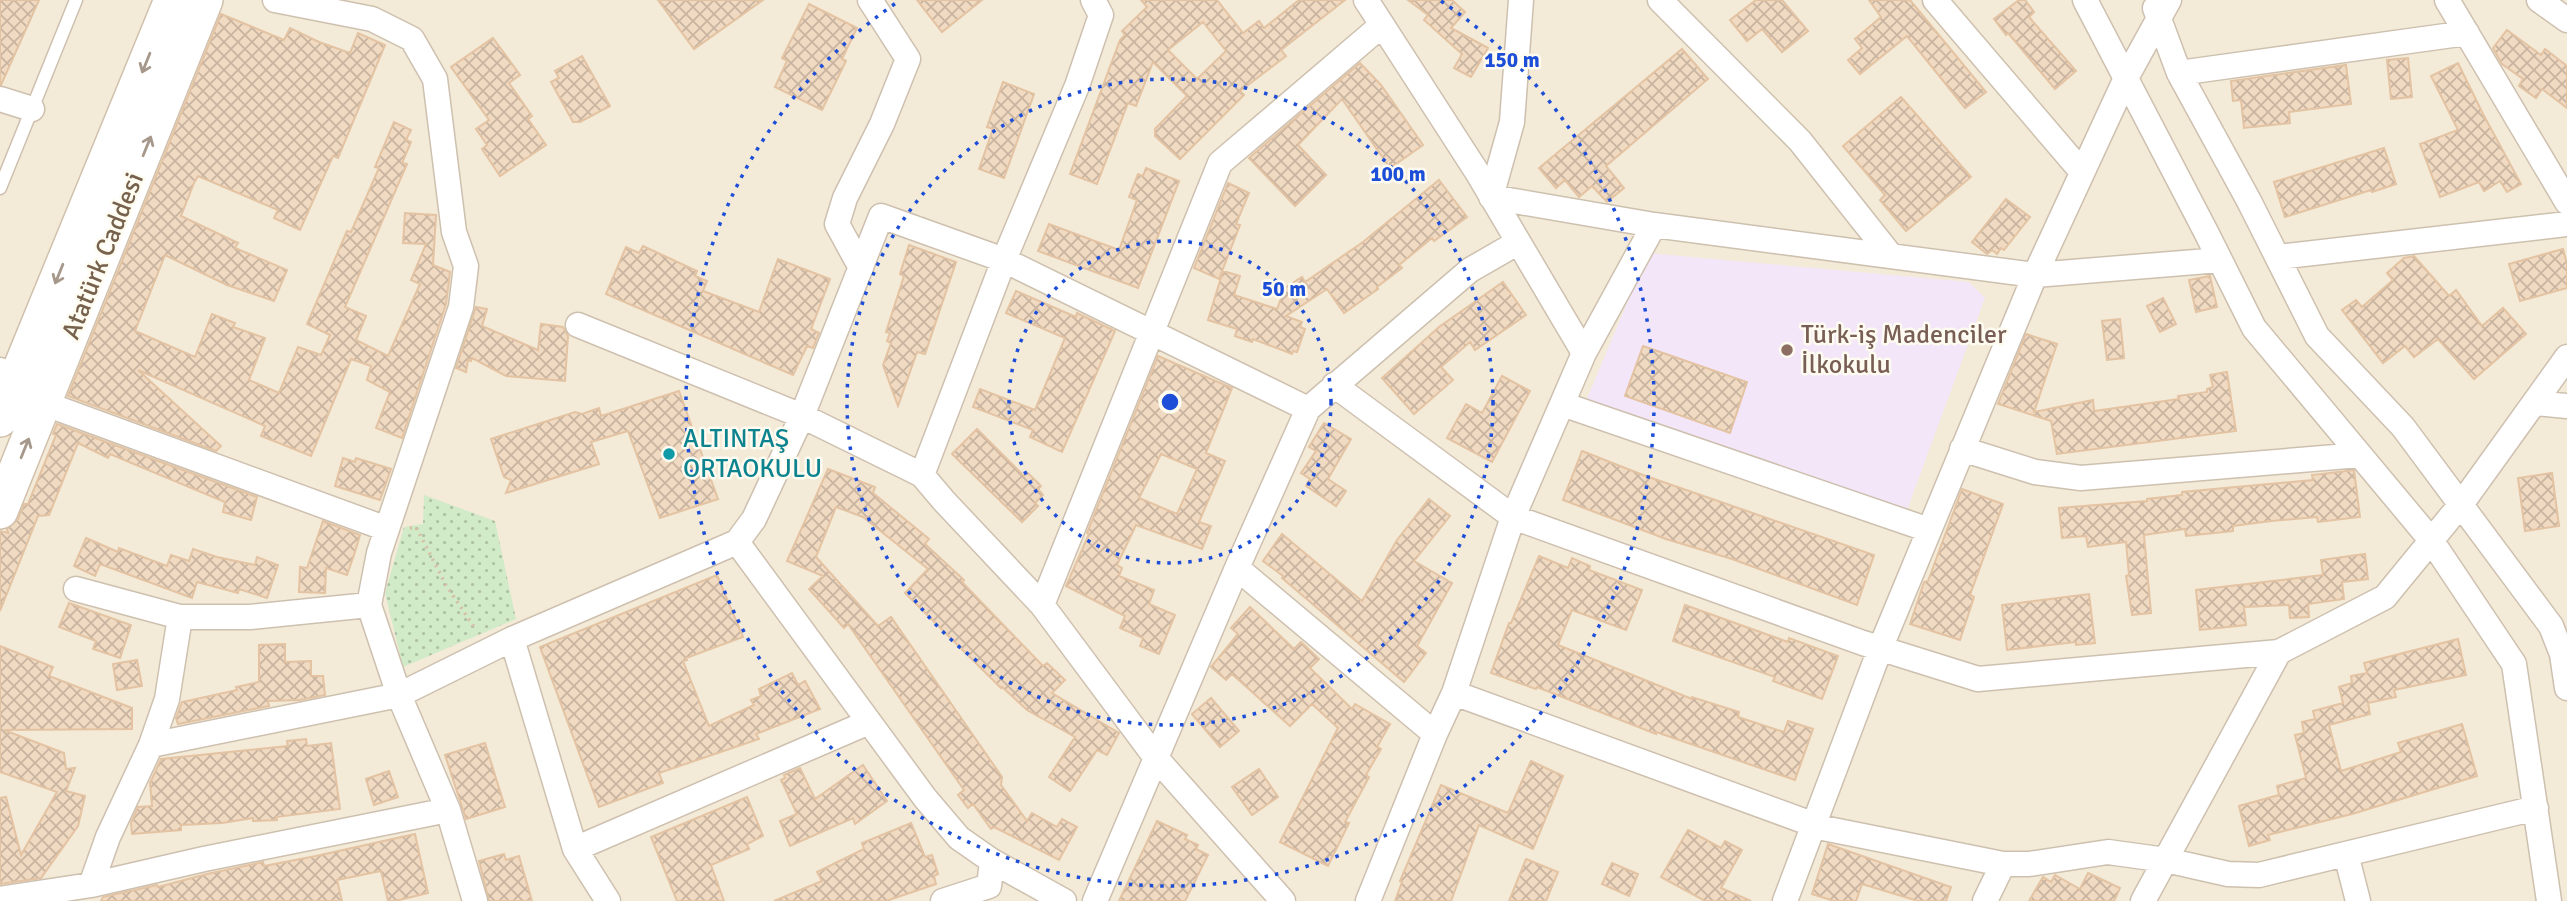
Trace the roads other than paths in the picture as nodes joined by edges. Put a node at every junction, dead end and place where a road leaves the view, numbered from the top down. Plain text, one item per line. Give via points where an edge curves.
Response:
1 (76, 0) edge
2 (172, 0) edge
3 (205, 0) edge
4 (275, 0) edge
5 (870, 0) edge
6 (1366, 0) edge
7 (1521, 0) edge
8 (1660, 0) edge
9 (1935, 0) edge
10 (2085, 0) edge
11 (2448, 0) edge
12 (2539, 0) edge
13 (1103, 5) edge
14 (2160, 6) edge
15 (2567, 20) edge
16 (1382, 25) junction
17 (2467, 33) junction
18 (2179, 73) junction
19 (2126, 78) junction
20 (0, 99) edge
21 (32, 109) junction
22 (2082, 172) junction
23 (0, 188) edge
24 (1491, 197) junction
25 (2567, 202) edge
26 (2567, 224) edge
27 (1654, 225) junction
28 (1517, 243) junction
29 (1891, 256) junction
30 (2278, 257) junction
31 (1004, 260) junction
32 (2220, 260) junction
33 (861, 268) junction
34 (2035, 275) junction
35 (578, 325) dead end
36 (1152, 332) junction
37 (1584, 353) junction
38 (2567, 357) edge
39 (8, 373) edge
40 (1334, 386) junction
41 (43, 403) junction
42 (2534, 403) junction
43 (1562, 404) junction
44 (2567, 406) edge
45 (1308, 409) junction
46 (802, 416) junction
47 (0, 419) edge
48 (1962, 449) junction
49 (2360, 455) junction
50 (922, 475) junction
51 (2462, 503) junction
52 (0, 511) edge
53 (1513, 517) junction
54 (387, 529) junction
55 (1929, 530) junction
56 (2431, 540) junction
57 (737, 542) junction
58 (1237, 568) junction
59 (76, 589) dead end
60 (369, 605) junction
61 (1042, 605) junction
62 (180, 617) junction
63 (2559, 625) edge
64 (512, 639) junction
65 (1880, 649) junction
66 (2279, 652) junction
67 (2567, 688) edge
68 (1454, 693) junction
69 (399, 695) junction
70 (869, 722) junction
71 (1435, 734) junction
72 (151, 746) junction
73 (1156, 758) junction
74 (2536, 808) junction
75 (448, 810) junction
76 (1812, 824) junction
77 (575, 849) junction
78 (2346, 854) junction
79 (2166, 860) junction
80 (992, 861) junction
81 (2003, 864) junction
82 (91, 885) junction
83 (0, 898) edge
84 (475, 901) edge
85 (608, 901) edge
86 (943, 901) edge
87 (1064, 901) edge
88 (1095, 901) edge
89 (1283, 901) edge
90 (1368, 901) edge
91 (1785, 901) edge
92 (1985, 901) edge
93 (2143, 901) edge
94 (2358, 901) edge
95 (2549, 901) edge

1 - 21 lane
2 -> 39 main road
41 -> 3 main road, Atatürk Caddesi
4 - 54 street via 372,19 412,39 435,79 454,232 466,266 461,307
5 - 33 street via 908,59 836,224
6 - 16 street
7 - 24 street via 1512,122
8 - 29 street via 1800,141
9 - 22 street
10 - 19 street
11 - 17 street
12 - 15 street
13 - 31 street via 1076,86
14 - 18 street
14 - 19 street
16 - 24 street
16 - 36 street via 1220,163
17 - 18 street
17 - 25 street
18 - 30 street
19 - 22 street
19 - 32 street
20 - 21 street
21 - 23 lane
22 - 34 street
24 - 27 street
24 - 28 street
26 - 30 street
27 - 29 street
27 - 37 street
28 - 37 street
28 - 40 street via 1470,270
29 - 34 street
30 - 51 street via 2317,336 2403,427
31 - 33 street via 881,216
31 - 36 street
31 - 50 street
32 - 34 street
32 - 49 street via 2254,328
33 - 46 street
34 - 48 street
35 - 46 street
36 - 45 street
36 - 61 street
37 - 43 street
38 - 42 street
39 - 41 street
39 - 47 main road
40 - 45 street
40 - 53 street
52 -> 41 main road, Atatürk Caddesi
41 - 54 street
42 - 44 street
42 - 51 street
43 - 53 street
43 - 55 street
45 - 58 street
46 - 50 street
46 - 57 street via 754,519
48 - 49 street via 2035,472 2081,478
48 - 55 street
49 - 56 street
50 - 61 street
51 - 56 street
51 - 63 street
53 - 65 street
53 - 68 street
54 - 60 street
55 - 65 street
56 - 66 street via 2385,597
56 - 74 street via 2514,664
57 - 64 street
57 - 70 street
58 - 71 street
58 - 73 street
59 - 62 street
60 - 62 street via 250,617
60 - 69 street
61 - 73 street
62 - 72 street via 167,699
63 - 67 street
64 - 69 street
64 - 77 street
65 - 66 street via 1978,680
65 - 76 street
66 - 79 street
68 - 71 street
68 - 76 street
69 - 72 street
69 - 75 street
70 - 77 street
70 - 80 street via 959,838
71 - 90 street
72 - 82 street via 107,837
73 - 88 street
73 - 89 street
74 - 78 street
74 - 95 street
75 - 82 street
75 - 84 street
76 - 81 street
76 - 91 street
77 - 85 street
78 - 79 street via 2259,875 2228,874
78 - 94 street
79 - 81 street via 2108,852
79 - 93 street
80 - 86 street via 989,886
80 - 87 street
81 - 92 street
82 - 83 street

